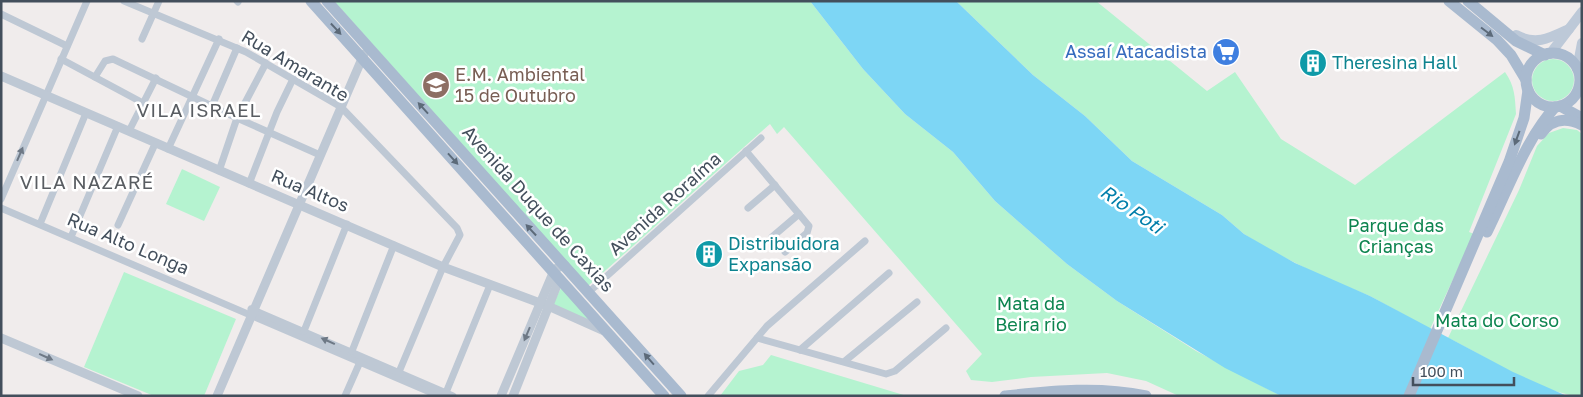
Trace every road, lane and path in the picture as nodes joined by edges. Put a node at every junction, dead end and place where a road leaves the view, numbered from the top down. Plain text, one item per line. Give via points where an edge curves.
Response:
1 (87, 1) edge
2 (124, 1) edge
3 (159, 1) edge
4 (310, 1) edge
5 (327, 1) edge
6 (1449, 1) edge
7 (1468, 1) edge
8 (1582, 12) edge
9 (1, 14) edge
10 (153, 14) junction
11 (1493, 22) junction
12 (1569, 29) junction
13 (142, 38) dead end
14 (219, 39) junction
15 (1582, 44) edge
16 (67, 46) junction
17 (237, 48) junction
18 (365, 53) junction
19 (1547, 54) junction
20 (61, 59) junction
21 (266, 63) junction
22 (1577, 69) junction
23 (1, 76) edge
24 (95, 77) junction
25 (156, 78) junction
26 (293, 79) junction
27 (1527, 85) junction
28 (1581, 86) edge
29 (45, 95) junction
30 (192, 97) junction
31 (143, 103) junction
32 (212, 106) junction
33 (1558, 106) junction
34 (341, 107) junction
35 (86, 113) junction
36 (237, 118) junction
37 (1582, 118) edge
38 (1582, 125) edge
39 (118, 126) junction
40 (129, 131) junction
41 (268, 132) junction
42 (761, 138) dead end
43 (155, 144) junction
44 (168, 149) junction
45 (746, 152) junction
46 (320, 155) junction
47 (1523, 159) junction
48 (218, 171) junction
49 (249, 184) junction
50 (774, 185) junction
51 (1, 199) edge
52 (299, 204) junction
53 (1, 208) edge
54 (748, 208) dead end
55 (799, 214) junction
56 (40, 224) junction
57 (118, 224) dead end
58 (347, 224) junction
59 (71, 236) junction
60 (772, 237) dead end
61 (865, 241) dead end
62 (394, 245) junction
63 (785, 252) dead end
64 (565, 265) junction
65 (443, 267) junction
66 (1466, 271) junction
67 (889, 273) dead end
68 (556, 276) junction
69 (490, 285) junction
70 (589, 292) junction
71 (917, 302) dead end
72 (544, 305) junction
73 (252, 312) junction
74 (946, 328) dead end
75 (304, 330) junction
76 (607, 332) junction
77 (1, 338) edge
78 (757, 338) junction
79 (800, 350) junction
80 (352, 351) junction
81 (845, 361) junction
82 (360, 362) junction
83 (399, 372) junction
84 (427, 394) edge
85 (446, 395) edge
86 (138, 396) edge
87 (217, 396) edge
88 (345, 396) edge
89 (501, 396) edge
90 (512, 396) edge
91 (664, 396) edge
92 (681, 396) edge
93 (708, 396) edge
94 (1005, 396) edge
95 (1146, 396) edge
96 (1409, 396) edge
97 (1414, 396) edge

1 - 16 street
2 - 10 street, Rua Amarante
3 - 10 street
4 -> 18 main road, Avenida Duque de Caxias
5 - 18 main road, Avenida Duque de Caxias
6 -> 27 main road via 1511,55
7 - 11 main road
8 - 12 main road
9 - 16 street
10 - 13 street
10 - 14 street, Rua Amarante
11 - 12 main road via 1531,41 1546,40
11 - 19 main road via 1516,41
12 - 19 main road
14 - 17 street, Rua Amarante
14 - 30 street
15 - 22 main road
16 - 20 street
17 - 21 street, Rua Amarante
17 - 32 street
18 - 34 street
64 -> 18 main road, Avenida Duque de Caxias
18 -> 68 main road, Avenida Duque de Caxias
19 - 22 main road via 1566,57
19 - 27 main road via 1530,66
20 - 24 street
20 - 29 street
21 - 26 street, Rua Amarante
21 - 36 street
22 - 28 main road
23 - 29 street, Rua Altos
24 - 25 street via 105,60 113,59
24 - 31 street
25 - 30 street
25 - 31 street
26 - 34 street, Rua Amarante
26 - 41 street
27 - 33 main road via 1541,104
27 -> 66 main road via 1527,104 1521,127
28 - 33 main road via 1575,95
29 - 35 street, Rua Altos
51 -> 29 street
30 - 32 street
30 - 44 street
31 - 40 street
32 - 36 street
33 - 37 main road
33 - 47 main road via 1538,129
34 - 46 street
34 - 65 street, Rua Amarante via 459,230 460,235
35 - 39 street, Rua Altos
35 - 56 street
36 - 41 street
36 - 48 street
38 - 47 main road via 1563,120 1549,124
39 - 40 street, Rua Altos
39 - 59 street
40 - 43 street, Rua Altos
41 - 46 street
41 - 49 street
42 - 45 street, Avenida Roraíma
43 - 44 street, Rua Altos
43 - 57 street
44 - 48 street, Rua Altos
45 - 50 street
45 - 70 street, Avenida Roraíma
46 - 52 street
47 - 66 main road
48 - 49 street, Rua Altos
49 - 52 street, Rua Altos
50 - 54 street
50 - 55 street
52 - 58 street, Rua Altos
52 - 73 street
53 - 56 street, Rua Alto Longa
55 - 60 street
55 - 63 street via 809,229
56 - 59 street, Rua Alto Longa
58 - 62 street, Rua Altos
58 - 75 street
59 - 73 street, Rua Alto Longa
61 - 78 street via 773,320
62 - 65 street, Rua Altos
62 - 80 street
64 - 68 street via 557,268
64 - 70 main road, Avenida Duque de Caxias
65 - 69 street, Rua Altos
65 - 83 street
66 - 96 main road
66 - 97 main road
67 - 79 street
68 - 72 street
68 - 76 main road, Avenida Duque de Caxias
69 - 72 street, Rua Altos
69 - 85 street
92 -> 70 main road, Avenida Duque de Caxias
71 - 81 street
72 - 76 street, Rua Altos
72 -> 89 street
72 - 90 street
73 - 75 street, Rua Alto Longa
73 - 82 street, Rua Alto Longa
73 - 87 street
74 - 81 street via 891,373
80 -> 75 street, Rua Alto Longa
76 - 91 main road, Avenida Duque de Caxias
77 -> 86 street
78 - 79 street
78 - 93 street
79 - 81 street
80 - 83 street, Rua Alto Longa
82 - 84 street, Rua Alto Longa
82 - 88 street
83 - 85 street, Rua Alto Longa
84 - 85 street, Rua Alto Longa
94 - 95 main road via 1104,389

